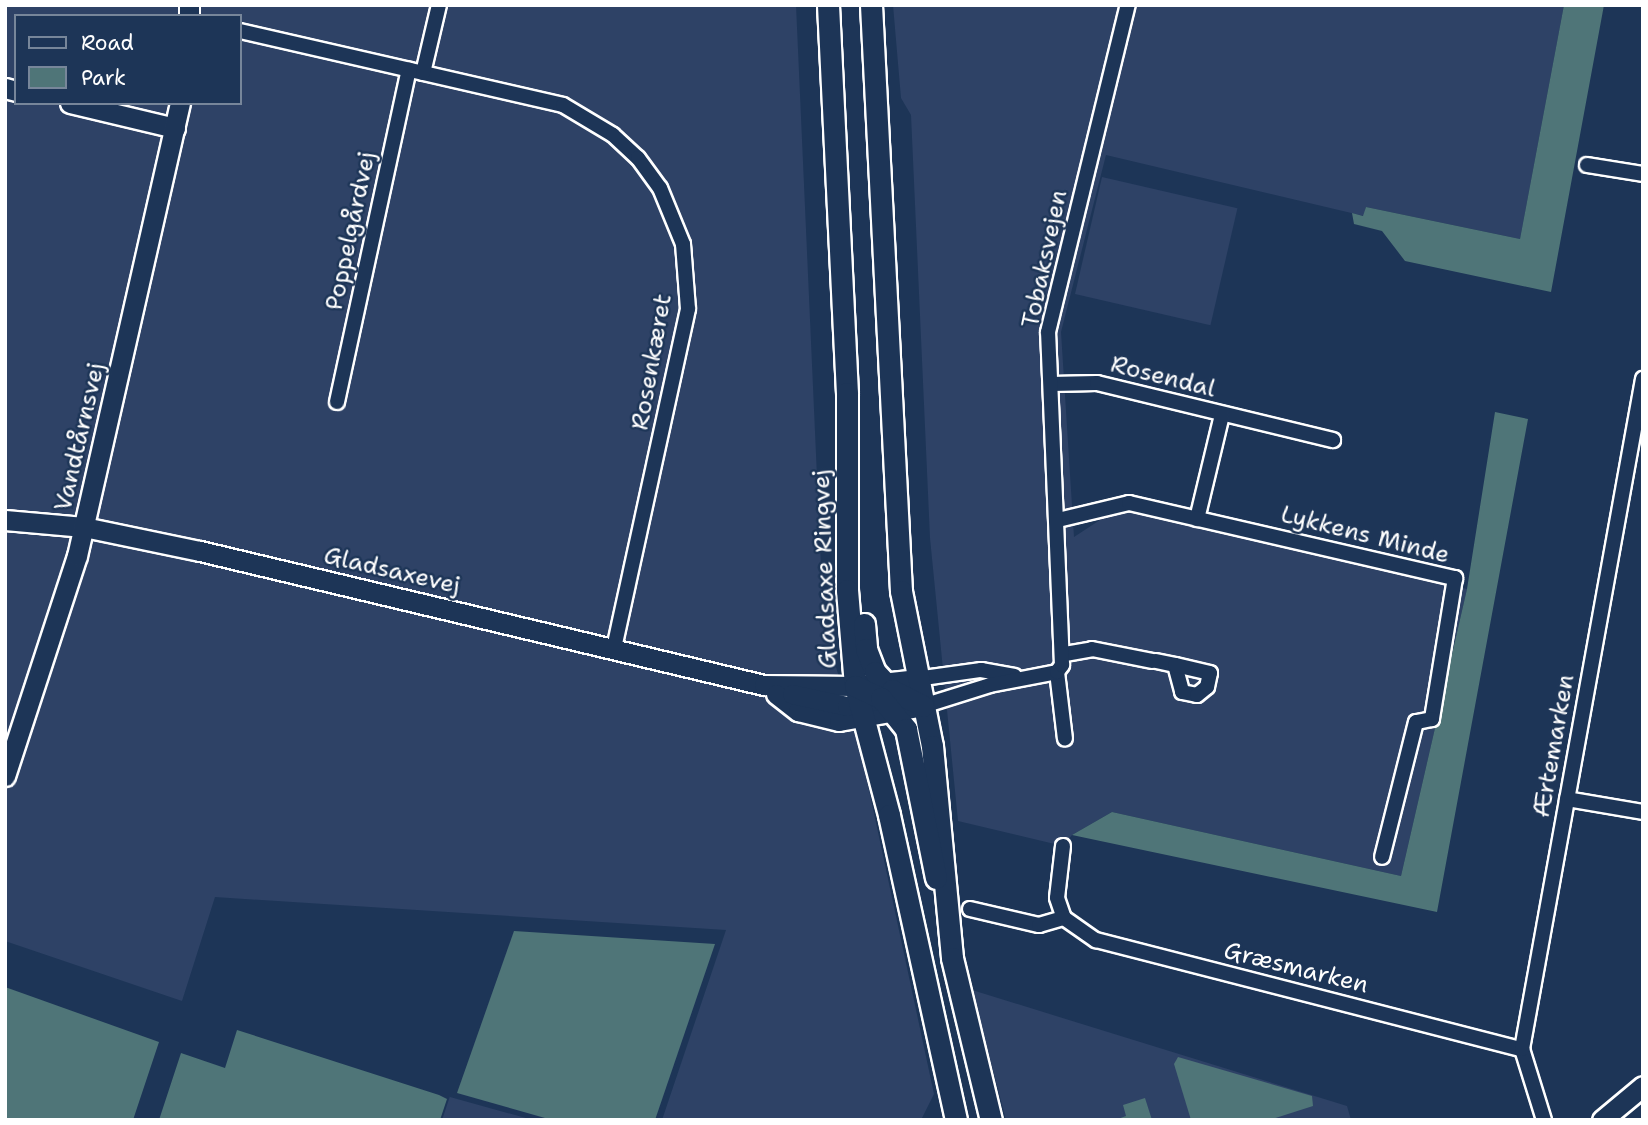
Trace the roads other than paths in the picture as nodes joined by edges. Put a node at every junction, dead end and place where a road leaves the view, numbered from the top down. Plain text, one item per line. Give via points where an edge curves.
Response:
1 (439, 5) edge
2 (828, 5) edge
3 (871, 5) edge
4 (1128, 5) edge
5 (242, 32) edge
6 (416, 71) junction
7 (78, 105) edge
8 (180, 105) edge
9 (176, 128) junction
10 (1587, 165) dead end
11 (1643, 174) edge
12 (1643, 379) edge
13 (1051, 383) junction
14 (337, 402) dead end
15 (1222, 415) junction
16 (1333, 440) dead end
17 (847, 497) junction
18 (1197, 519) junction
19 (5, 520) edge
20 (1058, 520) junction
21 (84, 527) junction
22 (614, 649) junction
23 (1065, 654) junction
24 (1175, 665) dead end
25 (1057, 672) junction
26 (1023, 678) junction
27 (764, 685) junction
28 (895, 690) junction
29 (859, 704) junction
30 (923, 706) junction
31 (1065, 739) dead end
32 (5, 776) edge
33 (1567, 799) junction
34 (1643, 812) edge
35 (1063, 846) dead end
36 (1382, 857) dead end
37 (961, 913) junction
38 (1064, 918) junction
39 (1522, 1049) junction
40 (1643, 1086) edge
41 (956, 1120) edge
42 (991, 1120) edge
43 (1544, 1120) edge
44 (1602, 1120) edge

1 - 6 street
2 - 17 main road, Gladsaxe Ringvej via 847,393
3 - 28 main road via 895,526 909,647
4 - 13 street, Tobaksvejen via 1048,332
5 - 6 street, Rosenkæret
6 - 14 street, Poppelgårdvej
6 - 22 street, Rosenkæret via 563,106 589,119 638,158 675,218 688,266 688,315
7 - 9 street
8 - 9 street, Vandtårnsvej
9 - 21 street, Vandtårnsvej
10 - 11 street
12 - 33 street, Ærtemarken
13 - 15 street, Rosendal via 1097,383
13 - 20 street, Tobaksvejen
15 - 16 street, Rosendal
15 - 18 street, Rosendal
17 - 28 main road via 859,553 866,649
17 - 29 main road, Gladsaxe Ringvej via 847,590
18 - 20 street, Lykkens Minde via 1129,503
18 - 36 street, Lykkens Minde via 1455,578 1432,719 1416,722
19 - 21 street, Gladsaxevej
20 - 23 street, Tobaksvejen
21 - 22 street, Gladsaxevej
21 - 32 street, Vandtårnsvej
22 - 27 street, Gladsaxevej
23 - 24 street via 1092,649
23 - 25 street, Tobaksvejen
25 - 26 street
25 - 31 street
26 - 28 street via 981,670
26 - 30 street
27 - 29 street, Gladsaxevej
27 - 29 street, Gladsaxevej via 798,711 839,721
28 - 29 main road
28 - 29 street, Gladsaxevej
28 - 30 main road
28 - 30 street, Gladsaxevej
28 - 37 main road via 910,737 931,867
29 - 41 main road, Gladsaxe Ringvej via 889,815
30 - 37 main road
33 - 34 street
33 - 39 street, Ærtemarken
35 - 38 street via 1057,898
37 - 38 street via 1039,925
37 - 42 main road via 952,958
38 - 39 street, Græsmarken via 1096,940
39 - 43 street, Ærtemarken
40 - 44 street

